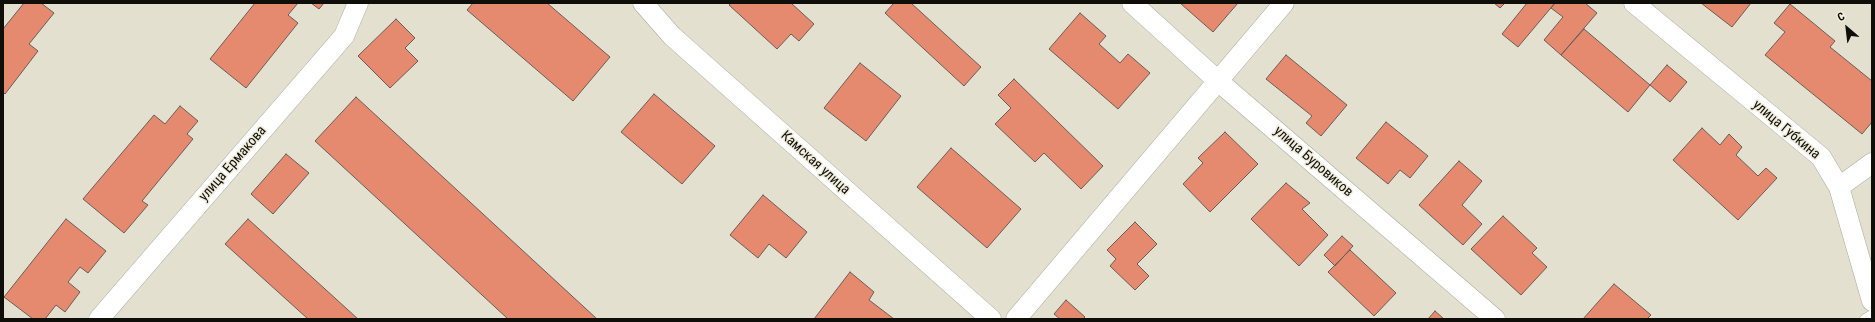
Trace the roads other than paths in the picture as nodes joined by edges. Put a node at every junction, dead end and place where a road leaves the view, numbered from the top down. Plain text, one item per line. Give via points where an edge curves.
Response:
1 (358, 3) edge
2 (643, 3) edge
3 (1132, 3) edge
4 (1284, 3) edge
5 (1634, 3) edge
6 (1218, 81) junction
7 (1872, 163) edge
8 (1839, 187) junction
9 (1872, 301) edge
10 (1872, 314) edge
11 (99, 319) edge
12 (991, 319) edge
13 (1016, 319) edge
14 (1495, 319) edge
15 (1865, 319) edge

1 - 11 street, улица Ермакова via 344,36
2 - 12 street, Камская улица via 672,36
3 - 6 street, улица Буровиков
4 - 6 street
5 - 8 street, улица Губкина via 1821,157
6 - 13 street
6 - 14 street, улица Буровиков
7 - 8 street
8 - 9 street, улица Губкина
10 - 15 lane

